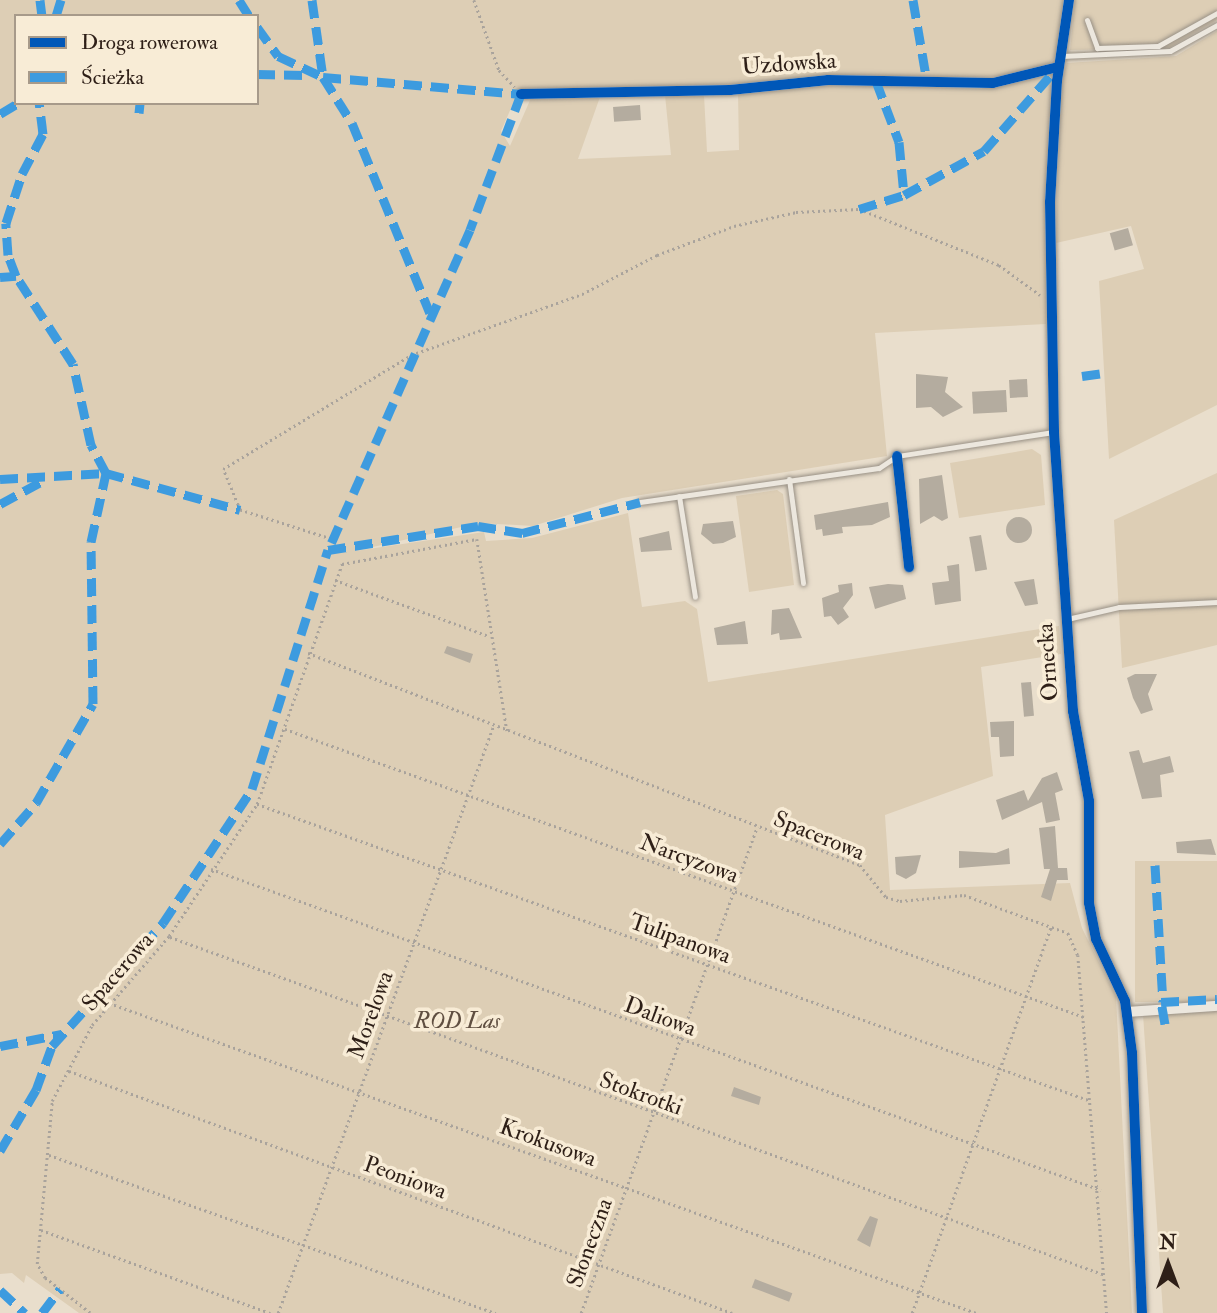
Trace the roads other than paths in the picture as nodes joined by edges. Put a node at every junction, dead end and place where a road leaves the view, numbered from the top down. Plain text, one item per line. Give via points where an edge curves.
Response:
1 (1069, 0) edge
2 (1217, 13) edge
3 (1087, 20) dead end
4 (1217, 25) edge
5 (1062, 55) junction
6 (1058, 66) junction
7 (521, 94) road end
8 (1054, 432) junction
9 (897, 456) junction
10 (789, 479) junction
11 (679, 496) junction
12 (640, 502) dead end
13 (909, 567) dead end
14 (803, 583) dead end
15 (695, 597) dead end
16 (1217, 602) edge
17 (1067, 619) junction
18 (1217, 1006) edge
19 (1128, 1012) junction
20 (1142, 1313) edge

1 - 5 street, Ornecka
2 - 3 lane via 1158,46 1097,48
4 - 5 lane via 1170,51
5 - 6 street, Ornecka
6 - 7 street, Uzdowska via 993,83 828,80 730,90
6 - 8 street, Ornecka via 1050,305
8 - 9 lane
8 - 17 street, Ornecka
9 - 10 lane via 879,468
9 - 13 street
10 - 11 lane
10 - 14 lane
11 - 12 lane
11 - 15 lane
16 - 17 lane via 1119,607
17 - 19 street, Ornecka via 1073,711 1089,801 1091,922
18 - 19 street
19 - 20 street, Ornecka

